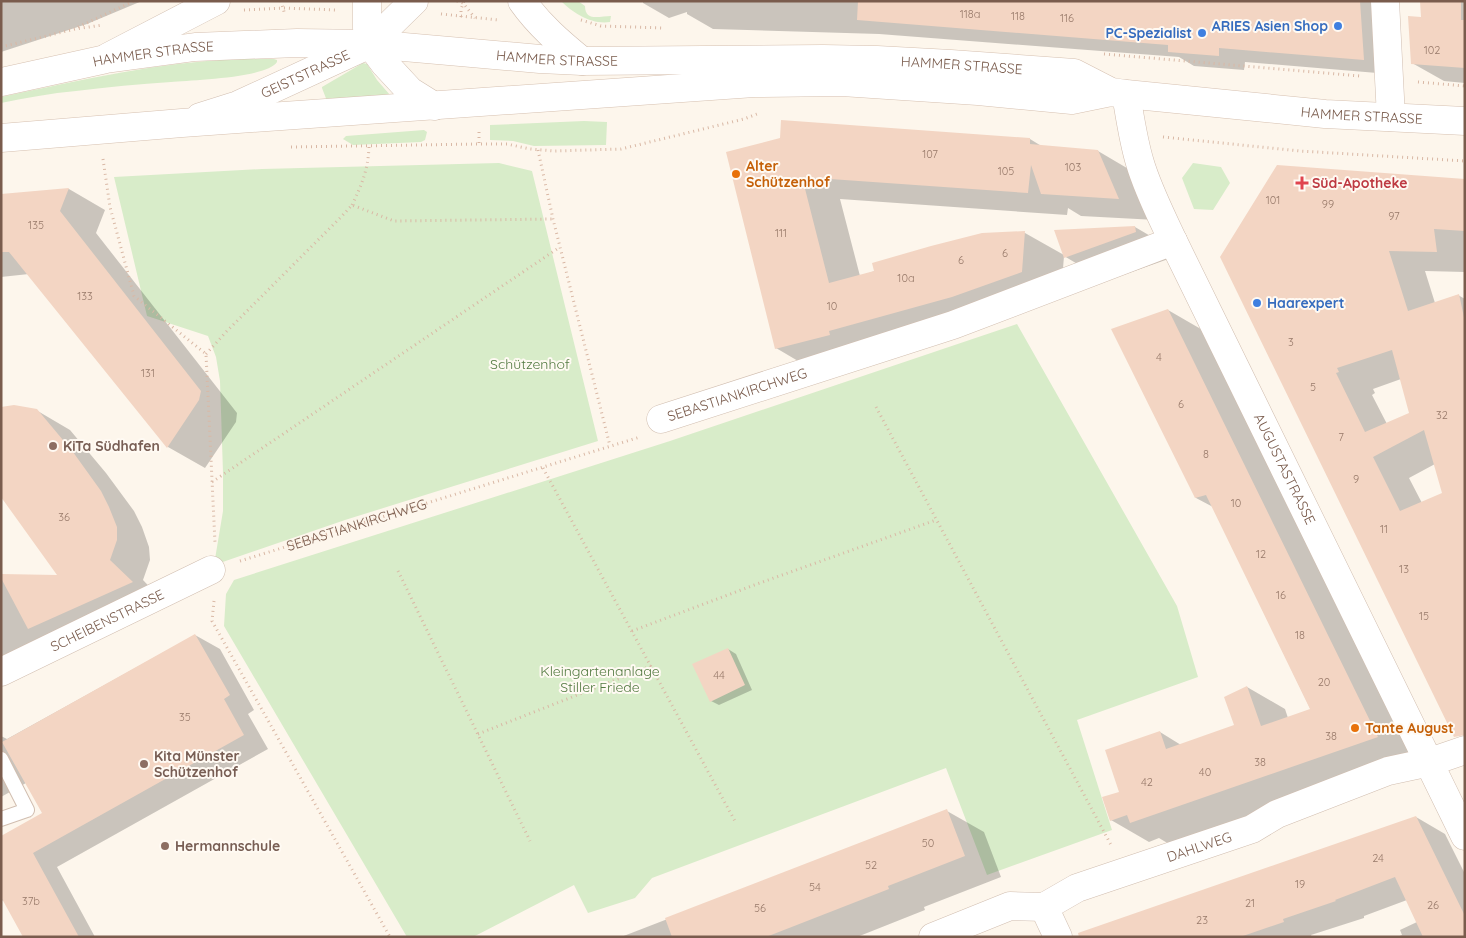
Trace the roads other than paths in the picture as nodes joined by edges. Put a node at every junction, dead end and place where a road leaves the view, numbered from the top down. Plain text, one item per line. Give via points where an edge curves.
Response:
1 (216, 1) edge
2 (367, 1) edge
3 (414, 1) edge
4 (522, 1) edge
5 (1385, 1) edge
6 (370, 44) junction
7 (106, 58) junction
8 (582, 61) junction
9 (1, 82) edge
10 (1118, 93) junction
11 (434, 106) junction
12 (1391, 117) junction
13 (1465, 121) edge
14 (182, 123) junction
15 (1, 138) edge
16 (1173, 241) junction
17 (661, 419) road end
18 (219, 569) road end
19 (1, 672) edge
20 (1465, 750) edge
21 (1, 759) edge
22 (1430, 762) junction
23 (1, 819) edge
24 (1465, 836) edge
25 (1044, 907) junction
26 (933, 937) edge
27 (1058, 937) edge

1 - 7 street
2 - 6 street
3 - 6 street, GEISTSTRASSE
4 - 8 street via 559,42
5 - 12 street
6 - 7 street, HAMMER STRASSE via 203,47
6 - 8 street, HAMMER STRASSE
6 - 11 street via 404,85
6 - 14 street, GEISTSTRASSE via 238,105
7 - 9 street, HAMMER STRASSE
8 - 10 street, HAMMER STRASSE via 877,60 1074,73
10 - 11 street, HAMMER STRASSE via 1072,100 797,81
10 - 12 street, HAMMER STRASSE via 1325,114
10 - 16 street, AUGUSTASTRASSE via 1146,182
11 - 14 street, HAMMER STRASSE
12 - 13 street, HAMMER STRASSE
14 - 15 street, HAMMER STRASSE
16 - 17 street, SEBASTIANKIRCHWEG via 953,325
16 - 22 street, AUGUSTASTRASSE
18 - 19 street, SCHEIBENSTRASSE
20 - 22 street, DAHLWEG
21 - 23 lane via 27,810
22 - 24 street, AUGUSTASTRASSE
22 - 25 street, DAHLWEG via 1388,771 1277,814 1252,829 1077,888
25 - 26 street via 1010,906
25 - 27 street

